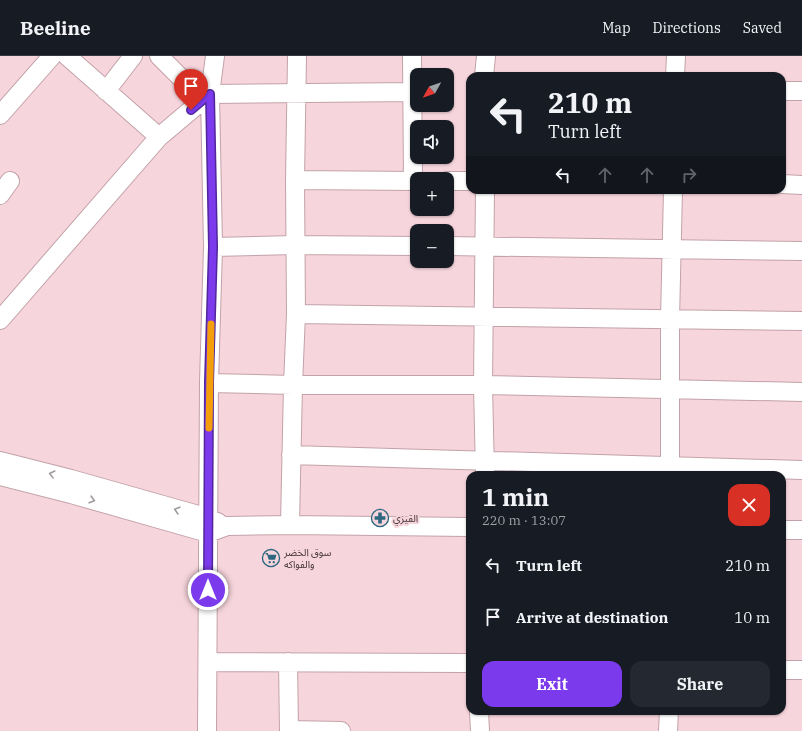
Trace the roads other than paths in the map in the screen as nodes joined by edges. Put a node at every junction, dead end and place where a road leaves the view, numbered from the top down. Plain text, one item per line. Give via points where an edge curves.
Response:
1 (52, 56) edge
2 (67, 56) edge
3 (133, 56) edge
4 (160, 56) edge
5 (215, 56) edge
6 (297, 56) edge
7 (412, 56) edge
8 (486, 56) edge
9 (676, 56) edge
10 (413, 68) edge
11 (484, 72) edge
12 (676, 72) edge
13 (106, 91) junction
14 (786, 91) edge
15 (802, 91) edge
16 (410, 92) edge
17 (296, 94) junction
18 (206, 98) junction
19 (414, 112) edge
20 (0, 115) edge
21 (159, 137) junction
22 (415, 172) edge
23 (295, 180) junction
24 (410, 181) edge
25 (454, 181) edge
26 (466, 181) edge
27 (786, 184) edge
28 (802, 185) edge
29 (485, 194) edge
30 (673, 194) edge
31 (295, 245) junction
32 (410, 246) edge
33 (454, 246) edge
34 (213, 247) junction
35 (485, 247) junction
36 (672, 249) junction
37 (802, 251) edge
38 (296, 314) junction
39 (484, 317) junction
40 (0, 320) edge
41 (670, 320) junction
42 (802, 321) edge
43 (209, 382) junction
44 (293, 385) junction
45 (483, 385) junction
46 (670, 389) junction
47 (802, 392) edge
48 (291, 455) junction
49 (0, 461) edge
50 (485, 468) edge
51 (802, 470) edge
52 (670, 471) edge
53 (0, 476) edge
54 (209, 525) junction
55 (290, 525) junction
56 (466, 527) edge
57 (786, 530) edge
58 (802, 530) edge
59 (208, 662) junction
60 (288, 662) junction
61 (466, 663) edge
62 (786, 670) edge
63 (802, 670) edge
64 (479, 715) edge
65 (669, 715) edge
66 (207, 731) edge
67 (289, 731) edge
68 (341, 731) edge
69 (480, 731) edge
70 (668, 731) edge

1 - 20 street
2 - 13 street
3 - 13 street
4 - 18 street
5 - 18 street
6 - 17 street
7 - 10 street
8 - 11 street
9 - 12 street
13 - 21 street
14 - 15 street
16 - 17 street
17 - 18 street
17 - 23 street
18 - 21 street
18 - 34 street
19 - 22 street
21 - 40 street
23 - 24 street
23 - 31 street
25 - 26 street
27 - 28 street
29 - 35 street
30 - 36 street
31 - 32 street
31 - 34 street
31 - 38 street
33 - 35 street
34 - 43 street
35 - 36 street
35 - 39 street
36 - 37 street
36 - 41 street
38 - 39 street
38 - 44 street
39 - 41 street
39 - 45 street
41 - 42 street
41 - 46 street
43 - 44 street
43 - 54 street
44 - 45 street
44 - 48 street
45 - 46 street
45 - 50 street
46 - 47 street
46 - 52 street
48 - 50 street
48 - 55 street
54 -> 49 street via 71,479
50 - 52 street
51 - 52 street
53 -> 54 street
54 - 55 street
54 - 59 street
55 - 56 street
57 - 58 street
59 - 60 street
59 - 66 street
60 - 61 street
60 - 67 street
62 - 63 street
64 - 69 street
65 - 70 street
67 - 68 street

